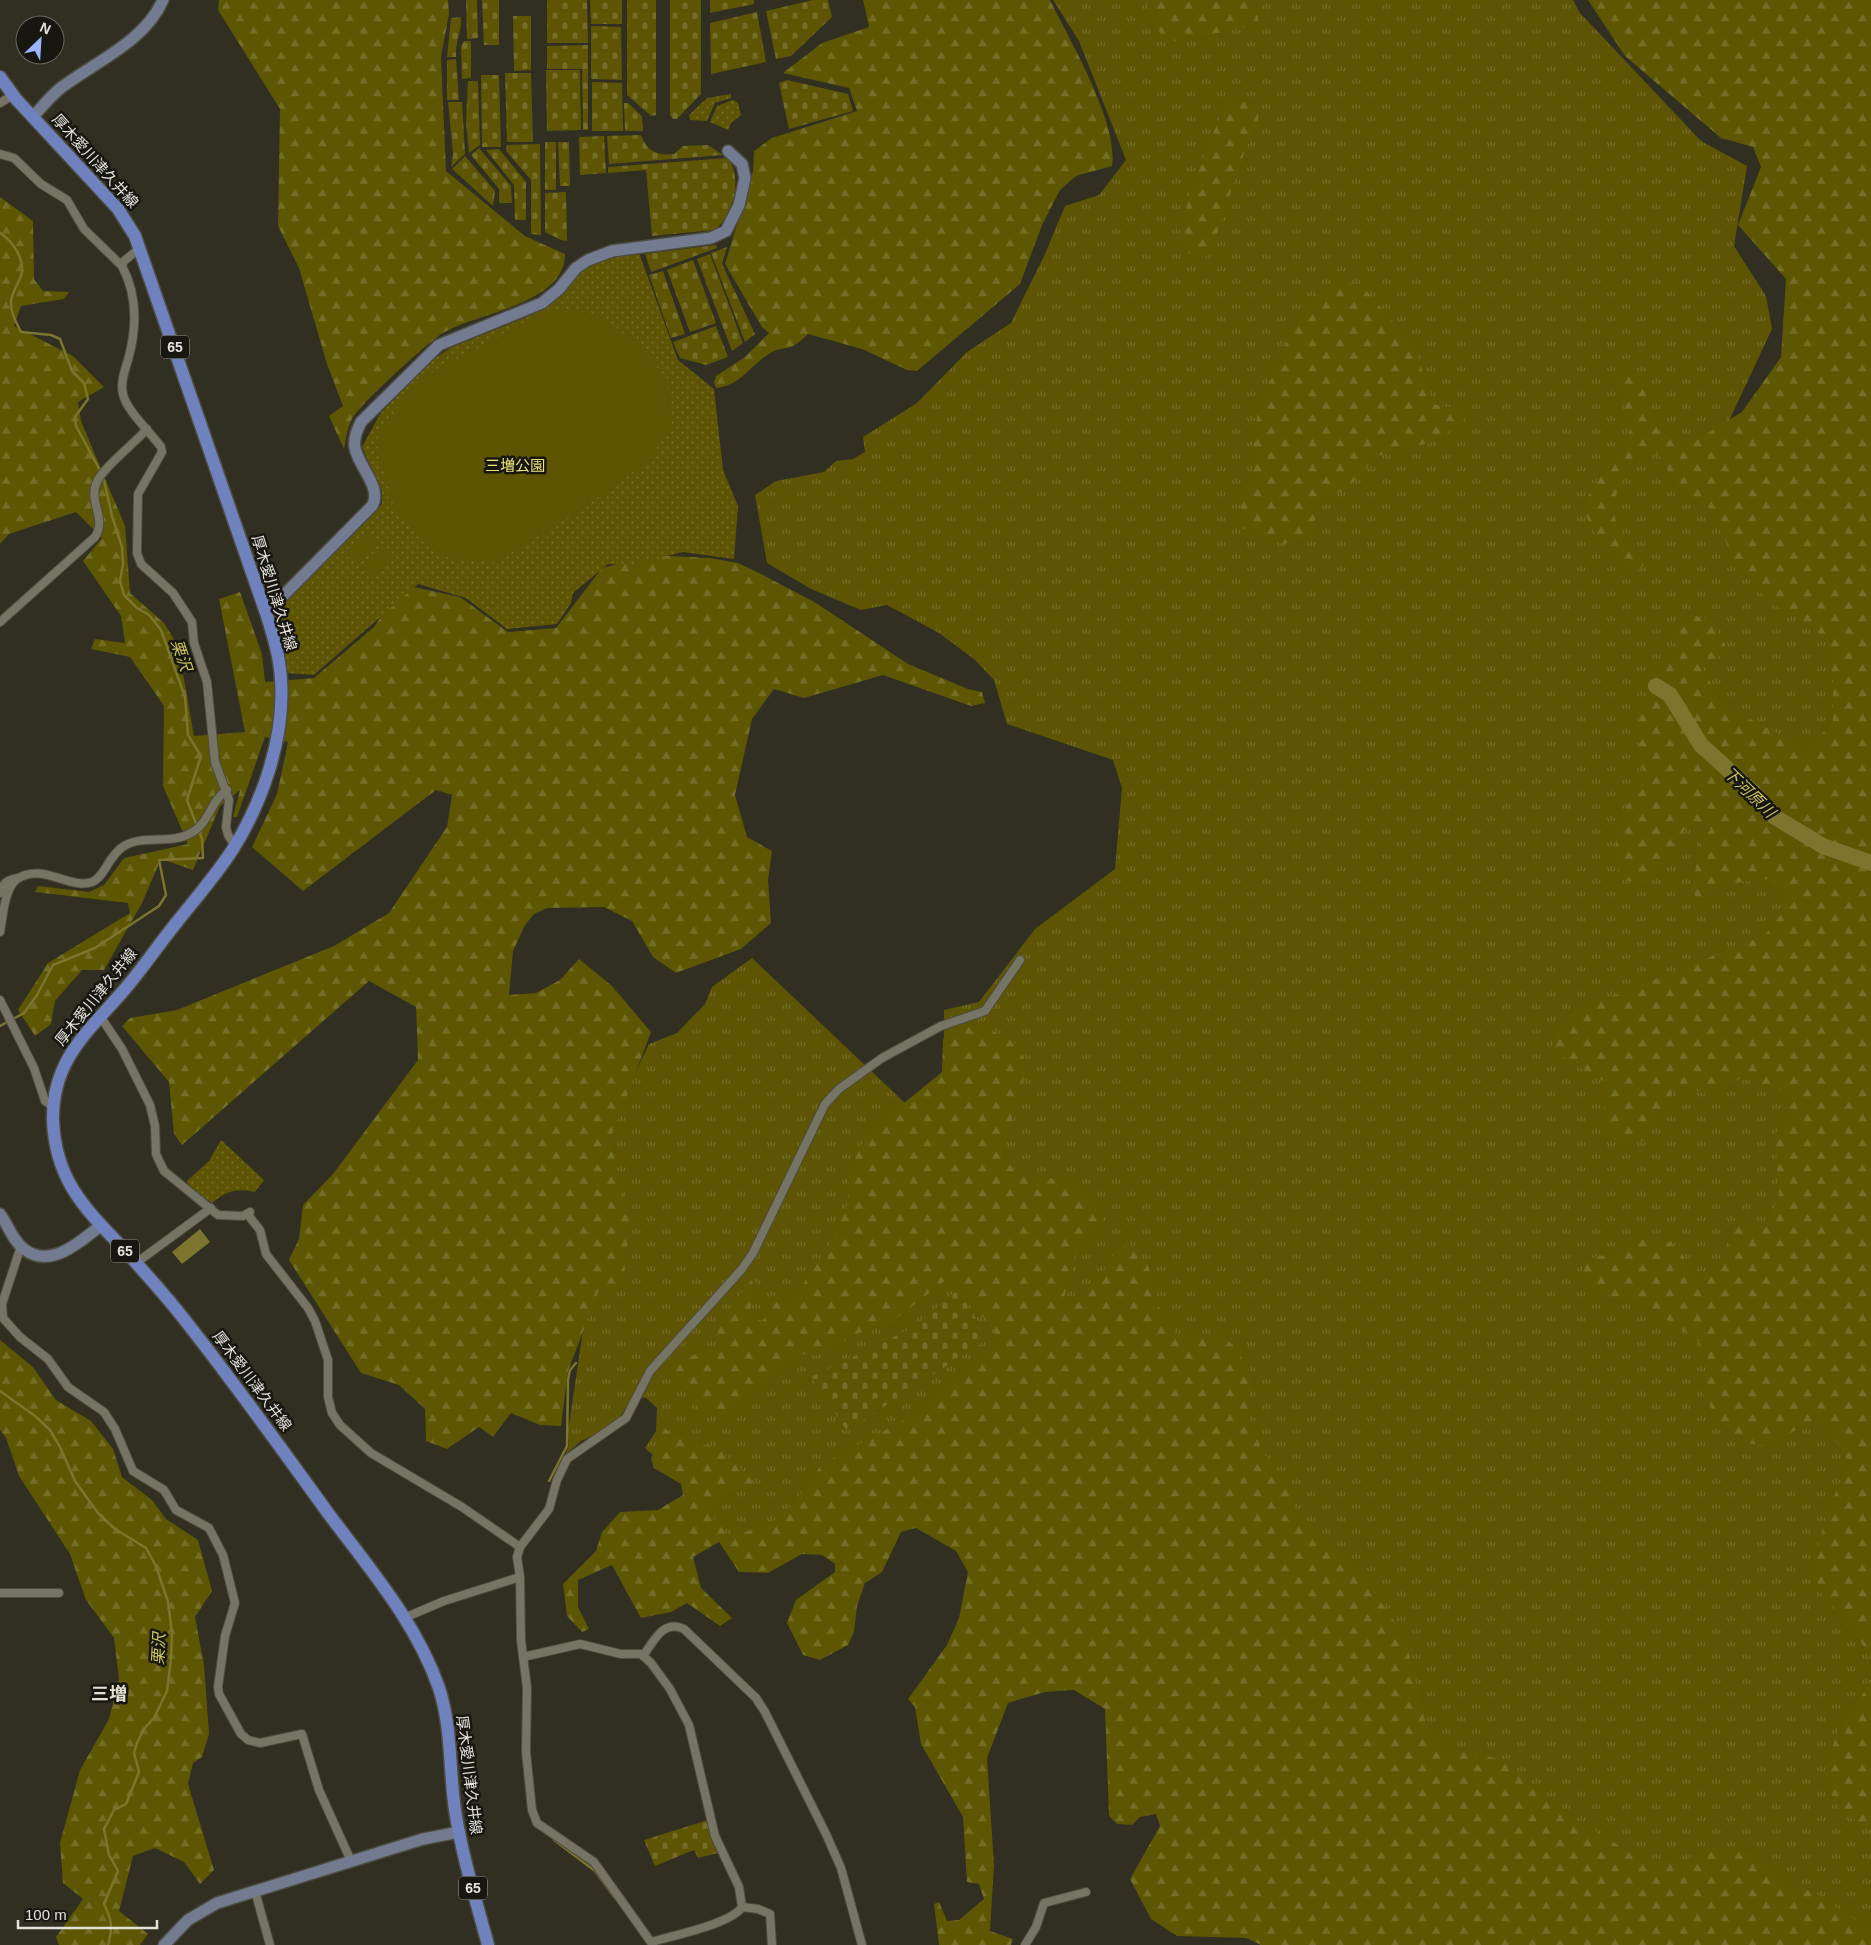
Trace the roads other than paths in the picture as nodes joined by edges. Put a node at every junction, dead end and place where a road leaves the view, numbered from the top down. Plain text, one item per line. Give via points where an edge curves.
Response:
1 (162, 0) edge
2 (0, 76) edge
3 (13, 95) junction
4 (0, 103) edge
5 (33, 117) junction
6 (728, 151) dead end
7 (0, 154) edge
8 (140, 248) junction
9 (122, 266) junction
10 (147, 429) junction
11 (266, 613) junction
12 (0, 622) edge
13 (227, 790) junction
14 (235, 846) junction
15 (19, 878) junction
16 (0, 892) edge
17 (0, 932) edge
18 (1020, 960) dead end
19 (0, 1000) edge
20 (100, 1016) junction
21 (53, 1106) junction
22 (211, 1208) junction
23 (0, 1214) edge
24 (100, 1226) junction
25 (21, 1246) junction
26 (136, 1263) junction
27 (520, 1547) junction
28 (520, 1577) junction
29 (0, 1593) edge
30 (59, 1593) dead end
31 (404, 1618) junction
32 (643, 1656) junction
33 (523, 1657) junction
34 (459, 1832) junction
35 (351, 1861) junction
36 (255, 1891) junction
37 (1086, 1892) dead end
38 (742, 1908) junction
39 (653, 1943) edge
40 (164, 1945) edge
41 (270, 1945) edge
42 (488, 1945) edge
43 (772, 1945) edge
44 (862, 1945) edge
45 (1025, 1945) edge

1 - 5 street via 152,20 138,34 62,87
2 - 3 main road, 厚木愛川津久井線 / 65
3 - 4 street
3 - 5 main road, 厚木愛川津久井線 / 65
5 - 8 main road, 厚木愛川津久井線 / 65 via 118,209
6 - 11 street via 742,164 745,186 726,232 711,238 601,254 576,268 542,304 448,340 431,352 361,422 355,449 375,493 372,506
7 - 9 street via 14,158 41,184 67,200 88,233
8 - 9 street
8 - 11 main road, 厚木愛川津久井線 / 65
9 - 10 street via 130,285 136,326 122,393
10 - 12 street via 100,476 94,493 100,522 95,537
10 - 13 street via 162,452 138,494 137,553 141,564 172,594 192,622 194,643 207,682 215,762
11 - 14 main road, 厚木愛川津久井線 / 65 via 280,667 282,704 279,726 258,798
13 - 14 street via 226,827
13 - 15 street via 218,798 203,824 193,832 178,838 128,844 112,856 101,875 90,883 38,874
14 - 20 main road, 厚木愛川津久井線 / 65 via 133,979
15 - 16 street via 7,880
15 - 17 street via 10,888
18 - 27 street via 985,1010 941,1026 882,1058 839,1090 826,1104 753,1253 742,1269 650,1371 626,1418 567,1459 549,1509
19 - 21 street via 38,1075 45,1101
20 - 21 main road, 厚木愛川津久井線 / 65 via 77,1042 66,1061
20 - 22 street via 122,1048 150,1106 160,1164 181,1186
21 - 24 main road, 厚木愛川津久井線 / 65 via 55,1144 62,1171 77,1198
22 - 26 street
22 - 27 street via 218,1215 249,1214 260,1230 266,1254 315,1321 328,1360 328,1397 332,1413 340,1425 371,1454 462,1507
23 - 25 street
24 - 25 street via 74,1247 57,1254 34,1254
24 - 26 main road, 厚木愛川津久井線 / 65
25 - 35 street via 2,1304 4,1318 20,1337 48,1360 73,1392 104,1412 135,1473 161,1487 176,1510 204,1524 212,1532 225,1561 235,1603 217,1678 218,1694 241,1734 248,1740 264,1743 302,1734 319,1790
26 - 31 main road, 厚木愛川津久井線 / 65 via 233,1382
27 - 28 street via 517,1557
28 - 31 street via 450,1599
28 - 33 street
29 - 30 street
31 - 34 main road, 厚木愛川津久井線 / 65 via 428,1660 444,1708 450,1736
32 - 33 street via 580,1644
32 - 38 street via 670,1689 689,1725 714,1836 739,1887
32 - 44 street via 660,1632 670,1625 677,1626 756,1698 841,1868
33 - 39 street via 527,1688 528,1788 537,1823 594,1862
34 - 35 street via 423,1839
34 - 42 main road, 厚木愛川津久井線 / 65
35 - 36 street
36 - 40 street via 203,1910
36 - 41 street
37 - 45 street via 1044,1903 1036,1927
38 - 39 street via 724,1922
38 - 43 street via 770,1914

